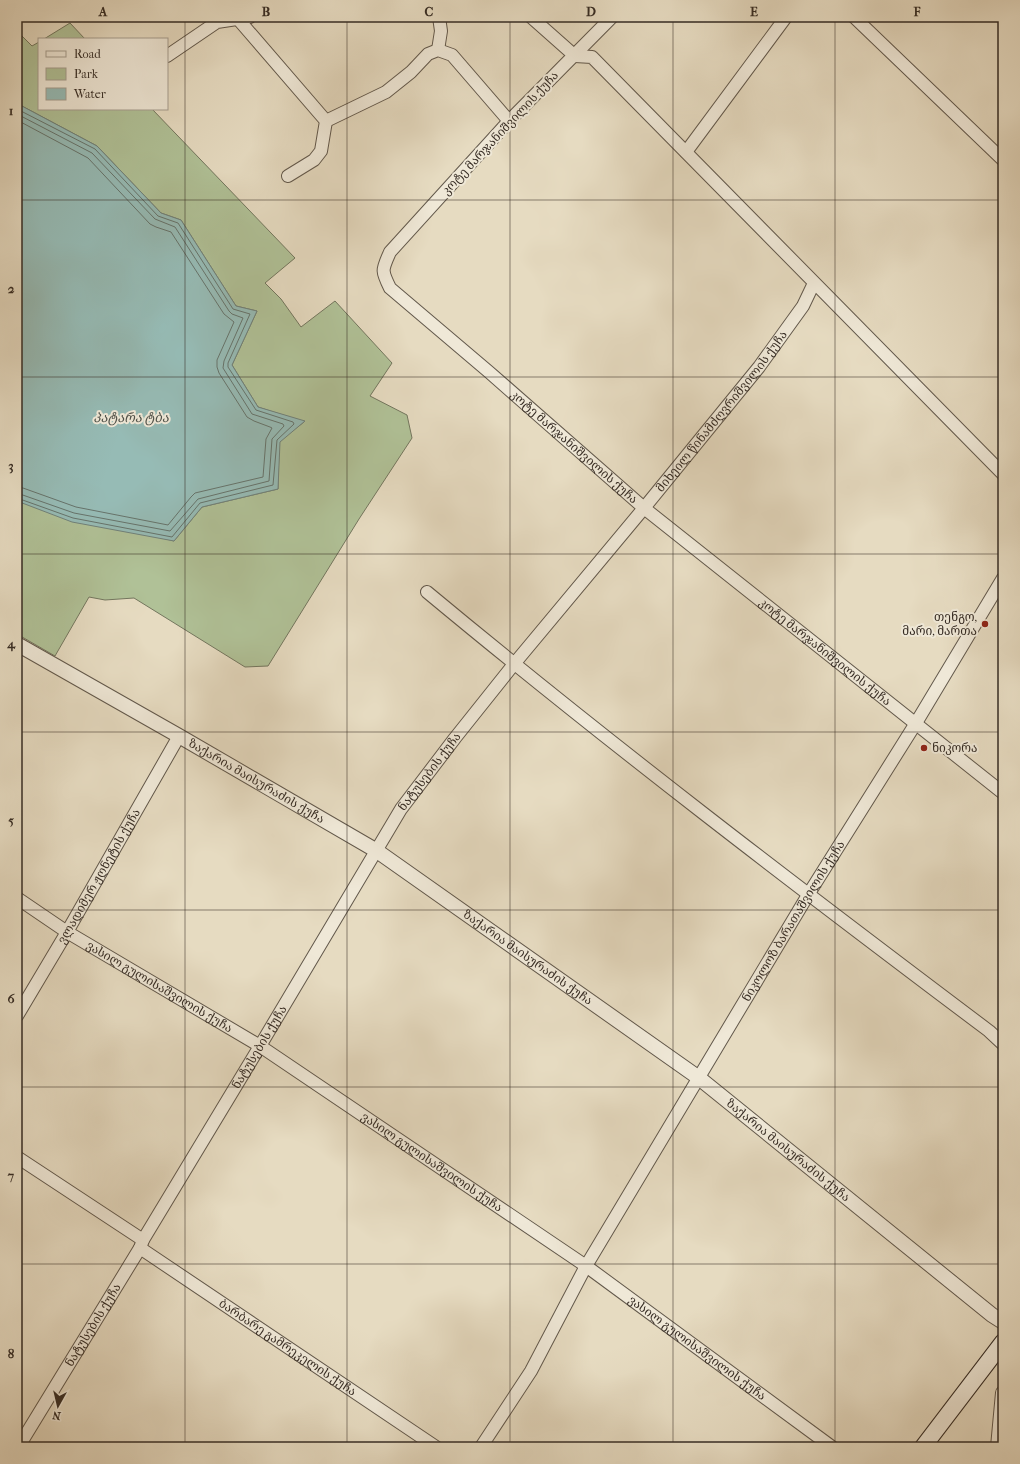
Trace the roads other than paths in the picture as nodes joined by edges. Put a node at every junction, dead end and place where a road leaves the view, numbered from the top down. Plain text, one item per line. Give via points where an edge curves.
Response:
1 (250, 17) edge
2 (439, 17) edge
3 (531, 17) edge
4 (612, 17) edge
5 (786, 17) edge
6 (854, 17) edge
7 (238, 19) junction
8 (438, 50) junction
9 (168, 55) edge
10 (575, 56) junction
11 (326, 121) junction
12 (509, 121) junction
13 (686, 152) junction
14 (1003, 160) edge
15 (288, 176) dead end
16 (814, 283) junction
17 (1003, 474) edge
18 (644, 508) junction
19 (1003, 578) edge
20 (427, 592) dead end
21 (17, 644) edge
22 (514, 664) junction
23 (916, 723) junction
24 (179, 736) junction
25 (1003, 793) edge
26 (377, 851) junction
27 (808, 895) junction
28 (17, 898) edge
29 (67, 932) junction
30 (17, 1016) edge
31 (1003, 1044) edge
32 (260, 1046) junction
33 (699, 1078) junction
34 (17, 1157) edge
35 (142, 1244) junction
36 (586, 1266) junction
37 (1003, 1322) edge
38 (1003, 1342) edge
39 (1003, 1393) edge
40 (22, 1441) dead end
41 (436, 1447) edge
42 (481, 1447) edge
43 (832, 1447) edge
44 (923, 1447) edge
45 (998, 1447) edge

1 - 7 street
2 - 8 street via 441,31
3 - 10 street
4 - 10 street, კოტე მარჯანიშვილის ქუჩა
5 - 13 street
6 - 14 street
7 - 9 street via 217,22
7 - 11 street
8 - 11 street via 428,54 386,92
8 - 12 street via 452,55
10 - 12 street, კოტე მარჯანიშვილის ქუჩა
10 - 13 street via 592,57
11 - 15 street via 321,151 314,160
12 - 18 street, კოტე მარჯანიშვილის ქუჩა via 390,252 383,274 390,288
13 - 16 street
16 - 17 street
16 - 18 street, მიხეილ წინამძღვრიშვილის ქუჩა via 803,306 759,367
18 - 22 street, მიხეილ წინამძღვრიშვილის ქუჩა
18 - 23 street, კოტე მარჯანიშვილის ქუჩა
19 - 23 street, ნიკოლოზ ბარათაშვილის ქუჩა
20 - 22 street
21 - 24 street, ზაქარია მაისურაძის ქუჩა
22 - 26 street, ნატუსების ქუჩა via 401,809
22 - 27 street
23 - 25 street, კოტე მარჯანიშვილის ქუჩა
23 - 27 street, ნიკოლოზ ბარათაშვილის ქუჩა
24 - 26 street, ზაქარია მაისურაძის ქუჩა
24 - 29 street, ვლადიმერ ჟღნეტის ქუჩა
26 - 32 street, ნატუსების ქუჩა
26 - 33 street, ზაქარია მაისურაძის ქუჩა
27 - 31 street
27 - 33 street, ნიკოლოზ ბარათაშვილის ქუჩა
28 - 29 street, ვასილ გულისაშვილის ქუჩა
29 - 30 street, ვლადიმერ ჟღნეტის ქუჩა
29 - 32 street, ვასილ გულისაშვილის ქუჩა
32 - 35 street, ნატუსების ქუჩა
32 - 36 street, ვასილ გულისაშვილის ქუჩა
33 - 36 street, ნიკოლოზ ბარათაშვილის ქუჩა
33 - 37 street, ზაქარია მაისურაძის ქუჩა
34 - 35 street, ბარბარე გამრეკელის ქუჩა
35 - 40 street, ნატუსების ქუჩა
35 - 41 street, ბარბარე გამრეკელის ქუჩა
36 - 42 street, ნიკოლოზ ბარათაშვილის ქუჩა via 530,1371
36 - 43 street, ვასილ გულისაშვილის ქუჩა
38 - 44 main road
39 - 45 street

